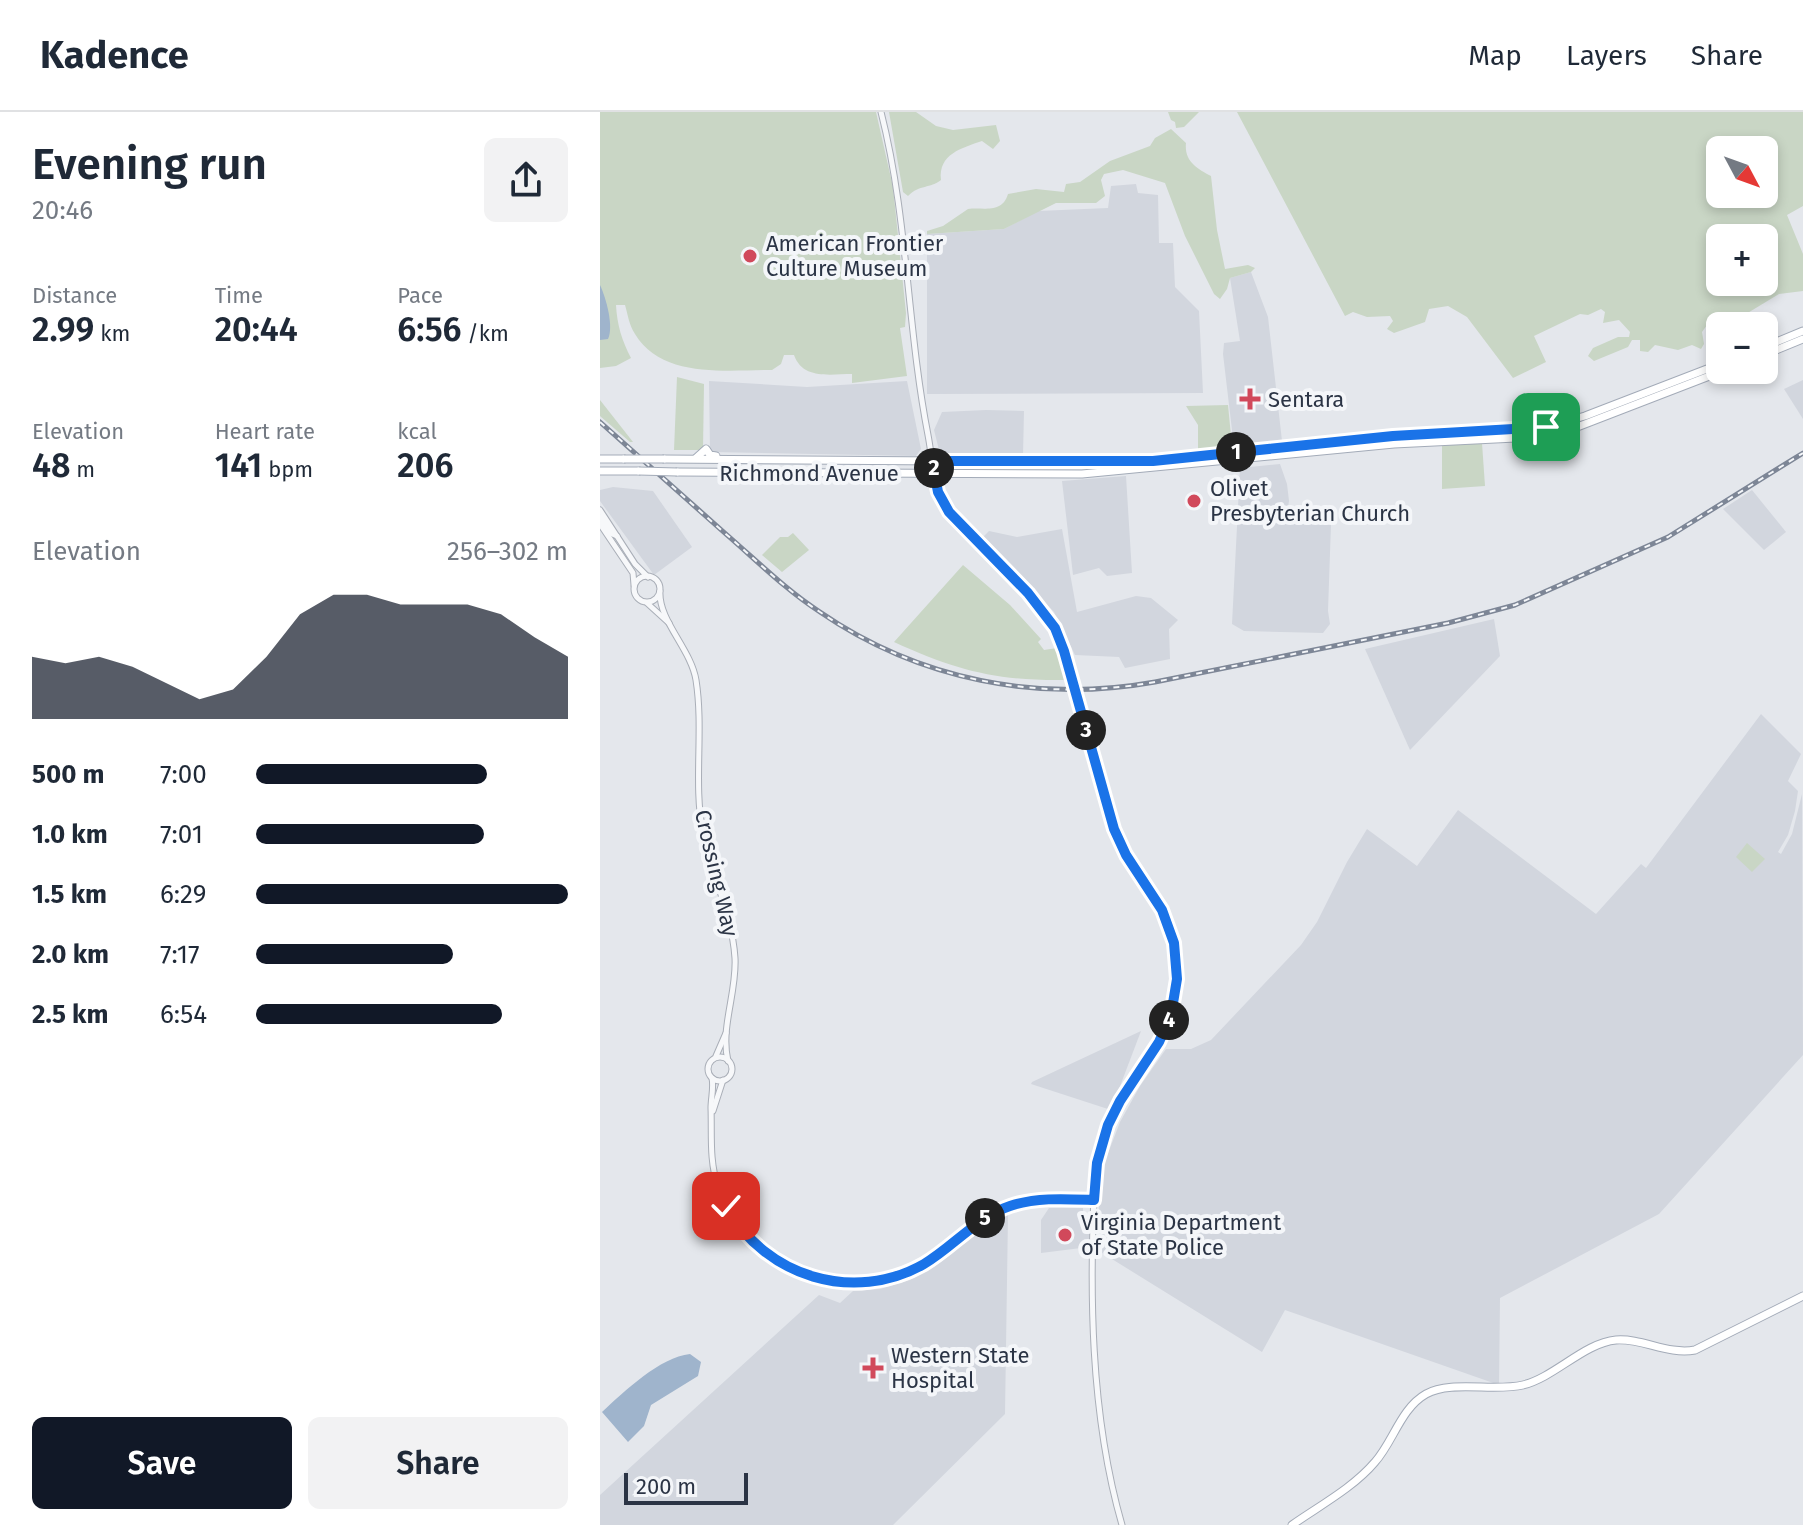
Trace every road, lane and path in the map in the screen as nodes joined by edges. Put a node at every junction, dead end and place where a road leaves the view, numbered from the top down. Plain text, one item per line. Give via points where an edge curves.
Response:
1 (881, 112) edge
2 (1803, 331) edge
3 (1803, 339) edge
4 (1778, 341) edge
5 (1778, 349) edge
6 (1706, 369) edge
7 (1706, 377) edge
8 (600, 459) edge
9 (932, 461) junction
10 (600, 471) edge
11 (935, 474) junction
12 (600, 510) edge
13 (600, 517) edge
14 (600, 524) edge
15 (617, 536) junction
16 (611, 540) junction
17 (627, 551) junction
18 (648, 577) junction
19 (634, 588) junction
20 (660, 591) junction
21 (646, 602) junction
22 (670, 624) junction
23 (727, 1032) junction
24 (714, 1059) junction
25 (728, 1061) junction
26 (712, 1078) junction
27 (723, 1080) junction
28 (712, 1112) junction
29 (1094, 1200) junction
30 (1803, 1296) edge
31 (1122, 1525) edge
32 (1292, 1525) edge

1 - 9 street via 896,182
2 - 4 main road
3 - 5 main road
6 - 9 main road, Richmond Avenue via 1572,421 1535,429 1385,437 1153,461
7 - 11 main road, Richmond Avenue via 1572,429 1535,437 1394,444 1102,473
8 - 9 main road, Richmond Avenue, bridge via 694,459 706,449 713,456 745,459
9 - 11 street
10 - 11 main road, Richmond Avenue, bridge
11 - 29 street, bridge via 949,512 1049,618 1063,646 1114,829 1162,910 1174,943 1172,1011 1108,1125
12 - 15 street
13 - 15 street
14 - 16 street
15 - 17 street
16 - 17 street
16 - 19 street via 633,573
17 - 18 street
18 - 19 street
18 - 20 street via 658,582
19 - 21 street
20 - 21 street
20 - 22 street, Crossing Way
21 - 22 street, Crossing Way
22 - 23 street, Crossing Way via 694,671 703,834 732,930 735,970
23 - 24 street, Crossing Way
23 - 25 street, Crossing Way
24 - 25 street
24 - 26 street via 708,1067
25 - 27 street via 731,1072
26 - 27 street
26 - 28 street
27 - 28 street
28 - 29 street via 712,1164 737,1225 775,1260 827,1281 851,1284 900,1275 1010,1206
29 - 31 street via 1097,1390
30 - 32 main road via 1695,1350 1610,1341 1522,1385 1429,1392 1409,1410 1368,1470

